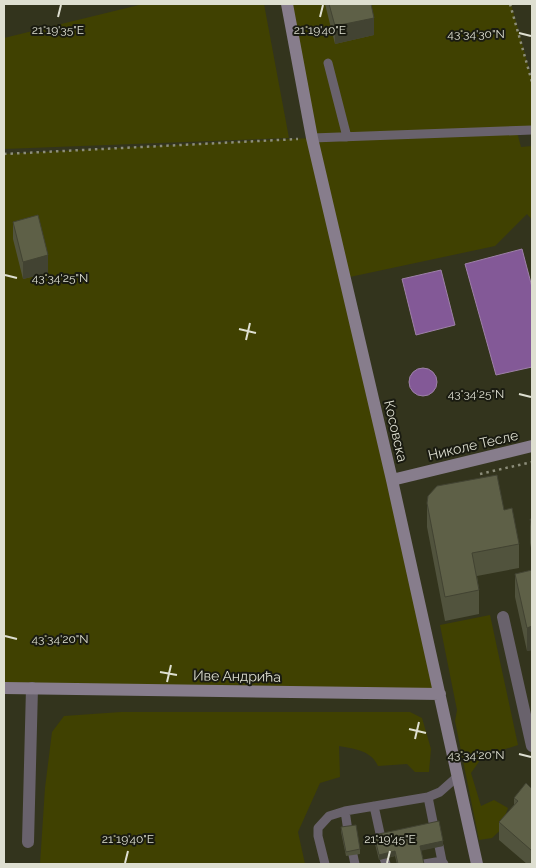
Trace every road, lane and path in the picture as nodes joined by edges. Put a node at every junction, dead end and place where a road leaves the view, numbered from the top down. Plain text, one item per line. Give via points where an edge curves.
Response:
1 (287, 4) edge
2 (510, 4) edge
3 (328, 63) dead end
4 (532, 82) edge
5 (532, 130) edge
6 (347, 137) junction
7 (312, 138) junction
8 (4, 154) edge
9 (532, 446) edge
10 (392, 480) junction
11 (503, 617) dead end
12 (4, 688) edge
13 (32, 688) junction
14 (440, 694) junction
15 (532, 746) edge
16 (458, 776) junction
17 (428, 797) junction
18 (374, 806) junction
19 (344, 811) junction
20 (434, 827) edge
21 (348, 830) edge
22 (381, 838) edge
23 (28, 842) dead end
24 (438, 846) edge
25 (443, 863) edge
26 (325, 864) edge
27 (424, 864) edge
28 (477, 864) edge

1 - 7 street, Косовска
2 - 4 path
3 - 6 lane
5 - 6 lane
6 - 7 lane
7 - 8 path
7 - 10 street, Косовска
9 - 10 street, Николе Тесле
10 - 14 street, Косовска
11 - 15 street
12 - 13 street, Иве Андрића
13 - 14 street, Иве Андрића
13 - 23 street
14 - 16 street, Косовска
16 - 17 lane via 440,792
16 - 28 street, Косовска
17 - 18 lane
17 - 20 lane
18 - 19 lane
18 - 22 lane
19 - 21 lane
19 - 26 lane via 329,816 318,828
24 - 25 lane
25 - 27 lane

